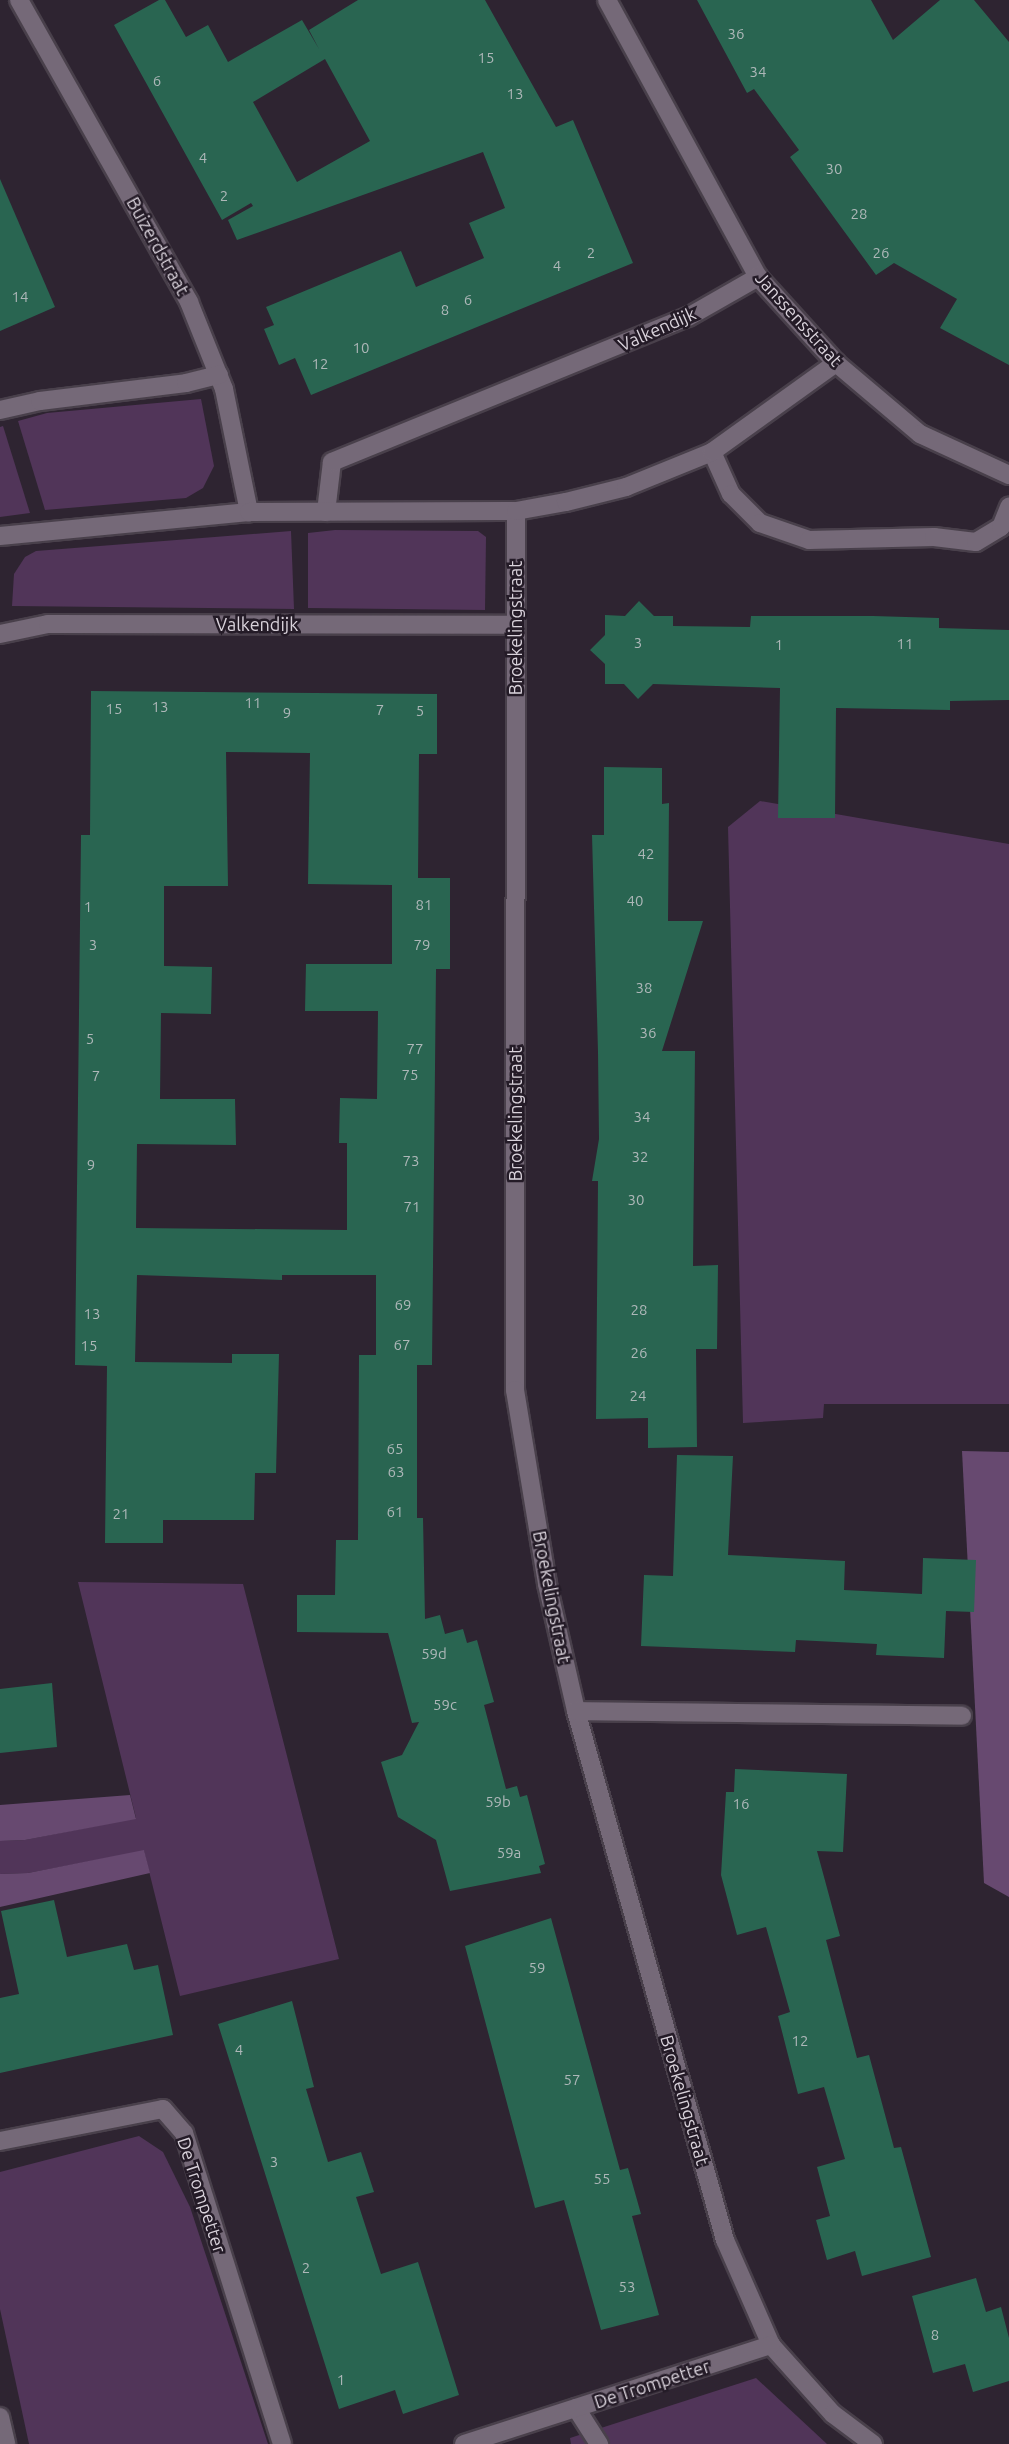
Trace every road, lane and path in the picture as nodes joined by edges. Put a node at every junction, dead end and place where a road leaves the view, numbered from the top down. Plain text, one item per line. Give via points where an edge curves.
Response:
1 (19, 0) edge
2 (608, 0) edge
3 (758, 277) junction
4 (836, 363) junction
5 (219, 375) junction
6 (0, 410) edge
7 (712, 453) junction
8 (1009, 475) edge
9 (1009, 507) edge
10 (516, 511) junction
11 (249, 512) junction
12 (326, 512) junction
13 (0, 536) edge
14 (515, 625) junction
15 (0, 634) edge
16 (576, 1711) junction
17 (962, 1716) dead end
18 (0, 2141) edge
19 (771, 2345) junction
20 (576, 2408) junction
21 (0, 2417) edge
22 (6, 2444) edge
23 (282, 2444) edge
24 (464, 2444) edge
25 (599, 2444) edge
26 (873, 2444) edge

1 - 5 street, Buizerdstraat via 189,302
2 - 3 street, Janssensstraat
3 - 4 street, Janssensstraat
3 - 12 street, Valkendijk via 688,317 332,462
4 - 7 street
4 - 8 street, Janssensstraat via 920,434
5 - 6 street
5 - 11 street, Buizerdstraat
7 - 9 street via 731,494 760,523 809,540 934,537 976,542 1001,527
7 - 10 street via 626,488
10 - 12 street
10 - 14 street, Broekelingstraat
11 - 12 street
11 - 13 street
14 - 15 street, Valkendijk via 48,624
14 - 16 street, Broekelingstraat via 515,1390 548,1584
16 - 17 street
16 - 19 street, Broekelingstraat via 725,2240
18 - 23 street, De Trompetter via 163,2109 184,2133
19 - 20 street, De Trompetter
19 - 26 street, Broekelingstraat via 833,2414
20 - 24 street, De Trompetter
20 - 25 street
21 - 22 street

